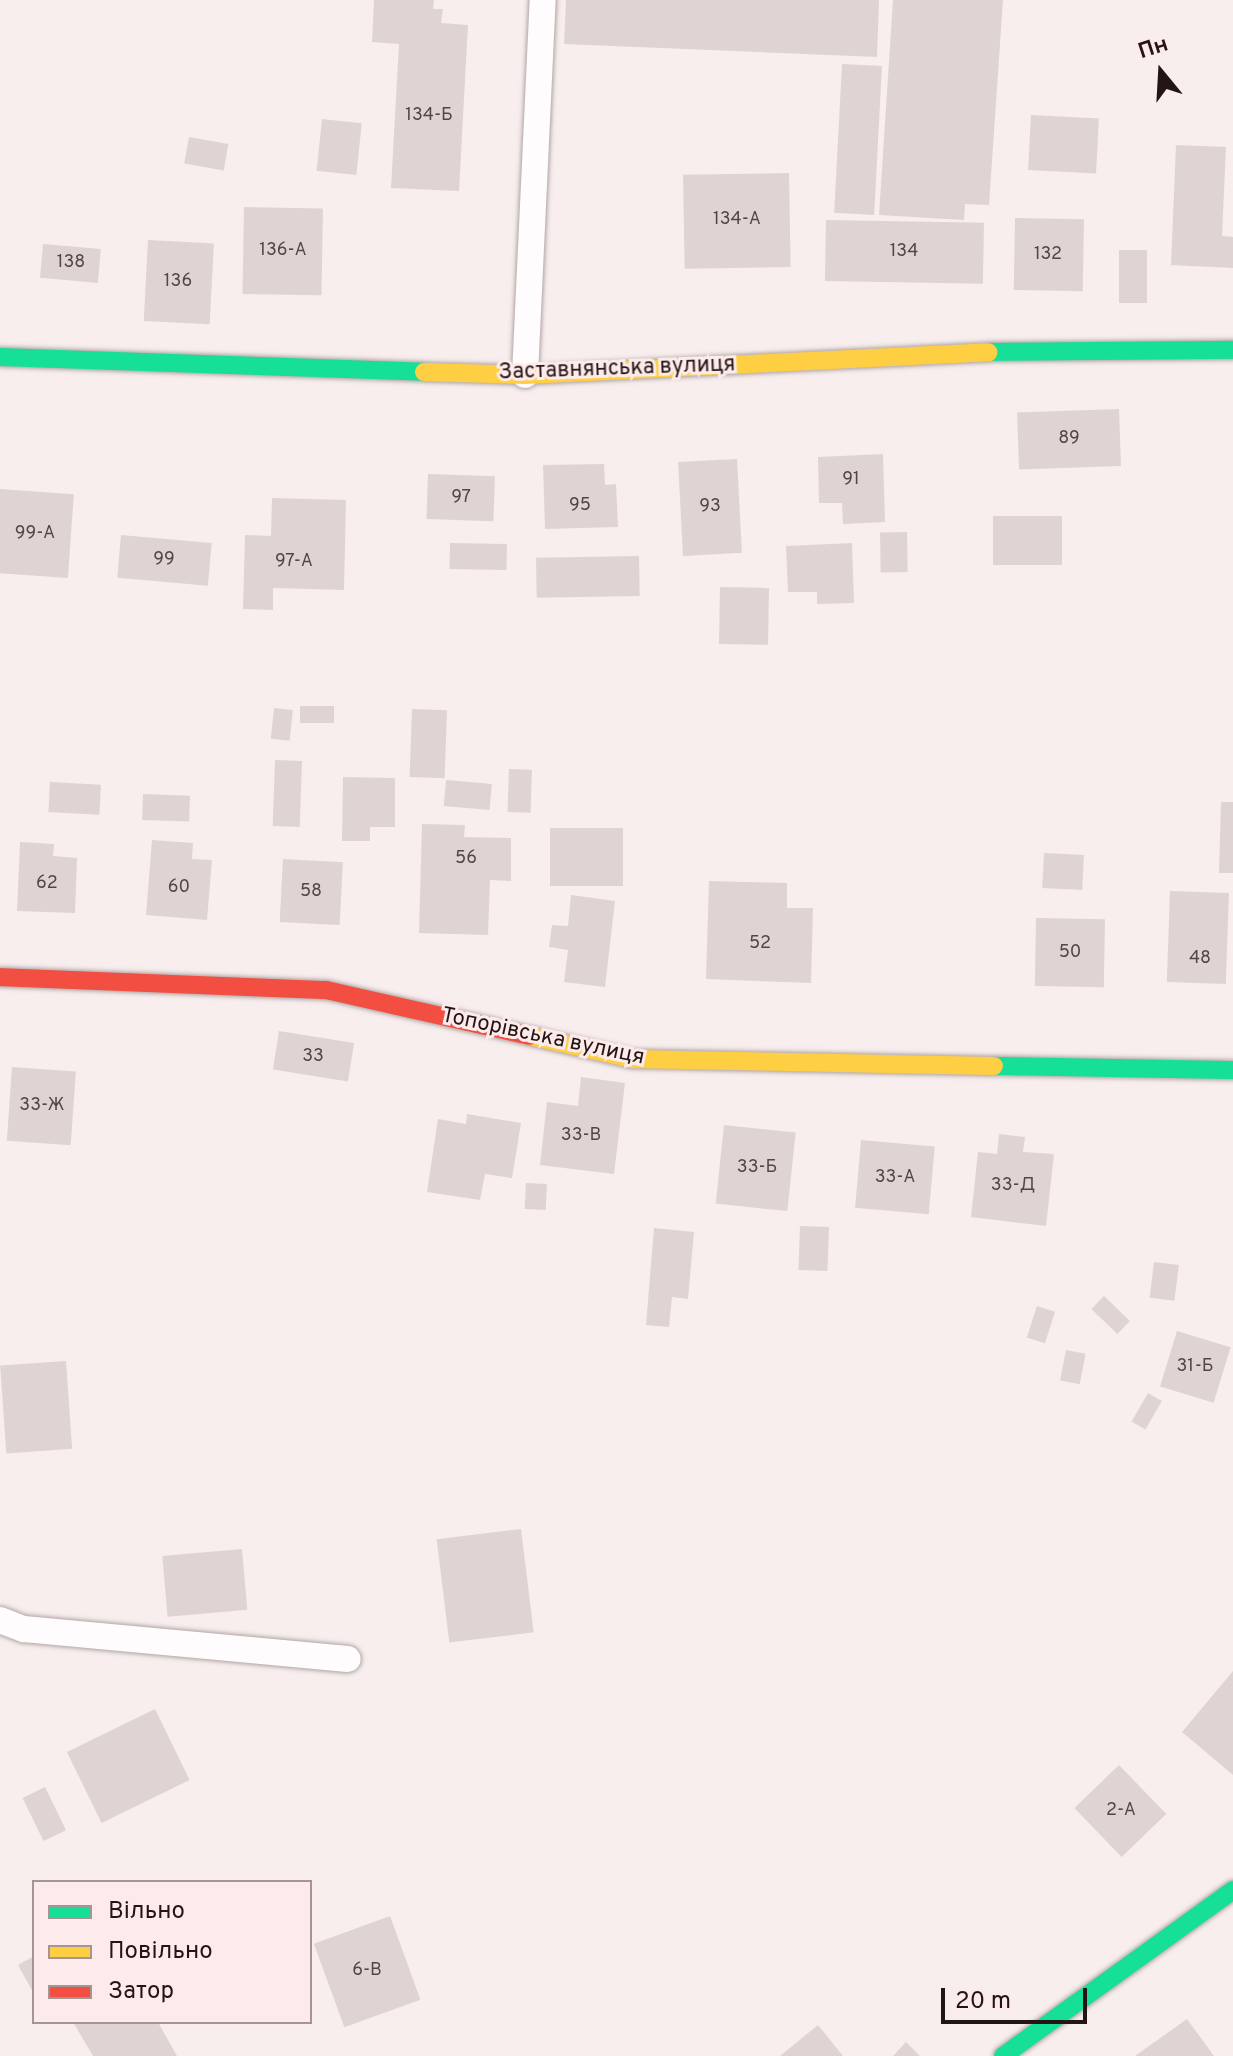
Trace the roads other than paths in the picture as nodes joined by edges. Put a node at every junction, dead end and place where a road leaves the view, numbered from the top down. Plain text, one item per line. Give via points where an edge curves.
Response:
1 (543, 0) edge
2 (1233, 350) edge
3 (0, 357) edge
4 (525, 375) junction
5 (0, 977) edge
6 (1233, 1070) edge
7 (0, 1620) edge
8 (348, 1659) dead end
9 (1233, 1890) edge
10 (1003, 2056) edge

1 - 4 lane
2 - 4 street, Заставнянська вулиця via 1056,349
3 - 4 street, Заставнянська вулиця
5 - 6 street, Топорівська вулиця via 326,990 632,1059
7 - 8 lane via 24,1629
9 - 10 street

